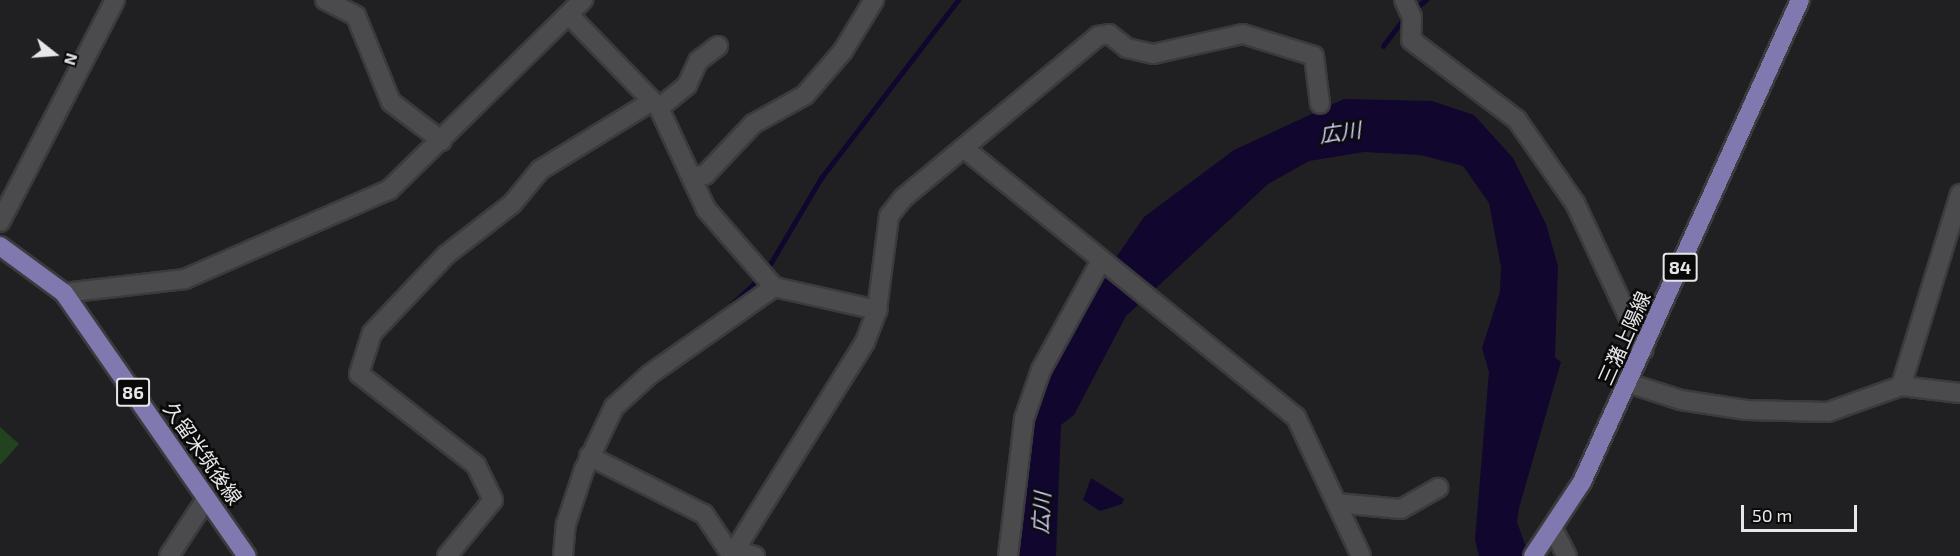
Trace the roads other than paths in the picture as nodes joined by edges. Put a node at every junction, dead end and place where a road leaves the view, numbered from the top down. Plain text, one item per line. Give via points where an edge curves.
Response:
1 (115, 0) edge
2 (325, 0) edge
3 (583, 0) edge
4 (874, 0) edge
5 (1404, 0) edge
6 (1800, 0) edge
7 (568, 15) junction
8 (718, 46) dead end
9 (1320, 104) dead end
10 (655, 105) junction
11 (442, 141) junction
12 (966, 150) junction
13 (692, 176) junction
14 (1960, 194) edge
15 (0, 222) edge
16 (0, 246) edge
17 (1104, 264) junction
18 (774, 287) junction
19 (64, 294) junction
20 (877, 310) junction
21 (1644, 350) junction
22 (1628, 383) junction
23 (1901, 386) junction
24 (1960, 393) edge
25 (589, 456) junction
26 (1438, 488) dead end
27 (207, 498) junction
28 (1336, 503) junction
29 (1544, 544) edge
30 (733, 554) edge
31 (168, 556) edge
32 (247, 556) edge
33 (447, 556) edge
34 (563, 556) edge
35 (754, 556) edge
36 (1008, 556) edge
37 (1361, 556) edge
38 (1567, 556) edge

1 - 15 street
2 - 11 street via 356,16 391,102
3 - 7 street
4 - 13 street via 843,51 805,95 753,124 705,175
5 - 21 street via 1412,17 1411,40 1517,120 1575,203
6 - 21 main road, 三潴上陽線 / 84
7 - 10 street
7 - 11 street
8 - 10 street via 698,61 687,85
9 - 12 street via 1314,56 1284,46 1243,34 1153,54 1128,48 1109,34 1098,36
10 - 13 street
10 - 33 street via 540,170 512,204 446,255 372,333 359,374 476,465 493,500
11 - 19 street via 389,190 185,279
12 - 17 street
12 - 20 street via 903,198 889,216
13 - 18 street via 706,209
14 - 23 street
16 - 19 main road, 久留米筑後線 / 86
17 - 28 street via 1296,417
17 - 36 street via 1046,359 1024,419
18 - 20 street
18 - 25 street via 649,375 614,407
19 - 27 main road, 久留米筑後線 / 86
20 - 30 street via 865,342
21 - 22 main road, 三潴上陽線 / 84
22 - 23 street via 1681,400 1746,410 1828,412
22 - 29 main road, 三潴上陽線 / 84
23 - 24 street
25 - 30 street via 704,514
25 - 34 street via 566,524
26 - 28 street via 1401,508
27 - 31 street
27 - 32 main road, 久留米筑後線 / 86
28 - 37 street
29 - 38 street
30 - 35 street

